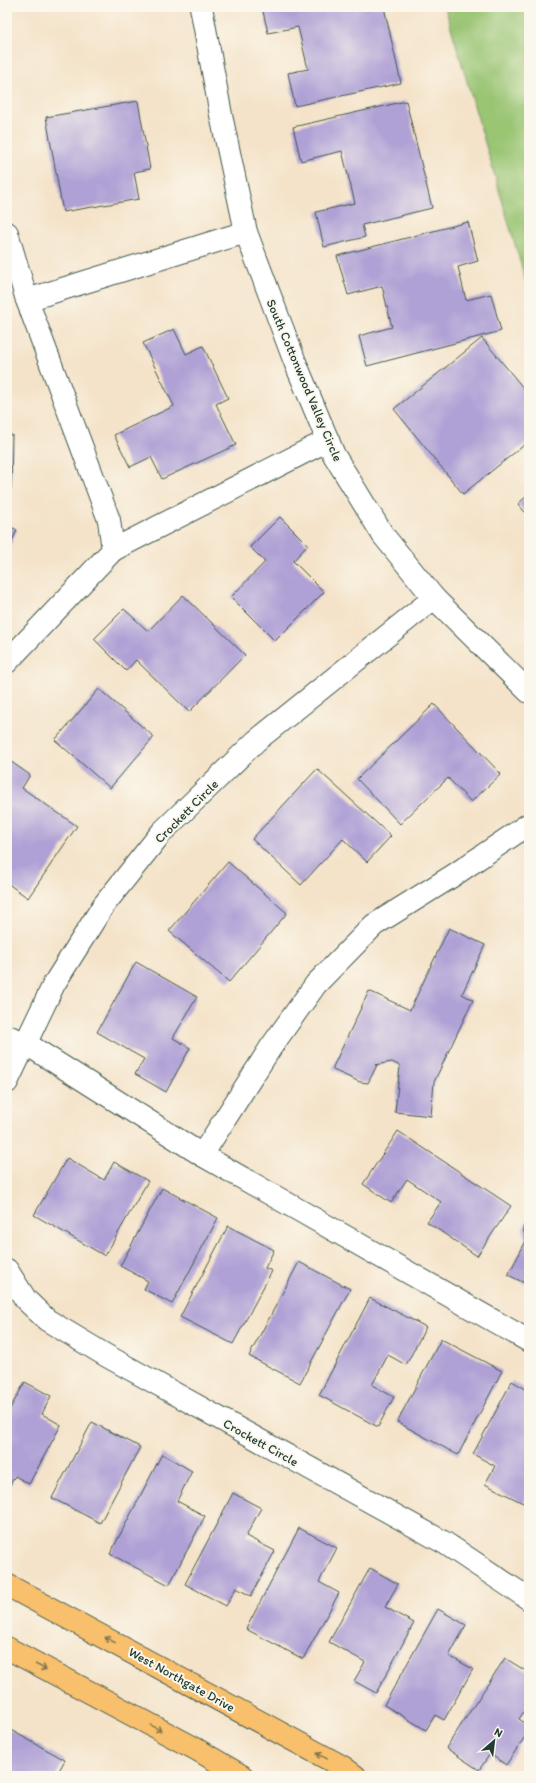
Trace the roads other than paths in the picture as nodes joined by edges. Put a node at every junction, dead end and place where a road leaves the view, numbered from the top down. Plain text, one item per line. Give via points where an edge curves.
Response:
1 (201, 7) edge
2 (246, 232) junction
3 (7, 233) edge
4 (27, 300) junction
5 (328, 440) junction
6 (113, 550) junction
7 (434, 598) junction
8 (7, 662) edge
9 (529, 692) edge
10 (529, 824) edge
11 (16, 1039) edge
12 (7, 1082) edge
13 (202, 1155) junction
14 (7, 1270) edge
15 (529, 1341) edge
16 (7, 1585) edge
17 (529, 1599) edge
18 (7, 1648) edge
19 (242, 1776) edge
20 (355, 1776) edge

1 - 2 street, South Cottonwood Valley Circle
2 - 4 street
2 - 5 street, South Cottonwood Valley Circle via 295,362
3 - 4 street
4 - 6 street via 109,520
5 - 6 street
5 - 7 street, South Cottonwood Valley Circle via 334,455 383,535
6 - 8 street
7 - 9 street, South Cottonwood Valley Circle
7 - 11 street, Crockett Circle via 256,741 162,832 103,906
10 - 13 street via 369,930 316,984 271,1047
11 - 12 street, Crockett Circle
11 - 13 street
13 - 15 street
14 - 17 street, Crockett Circle via 26,1300 47,1320 107,1356 445,1543
20 -> 16 main road, West Northgate Drive via 316,1752
18 -> 19 main road

